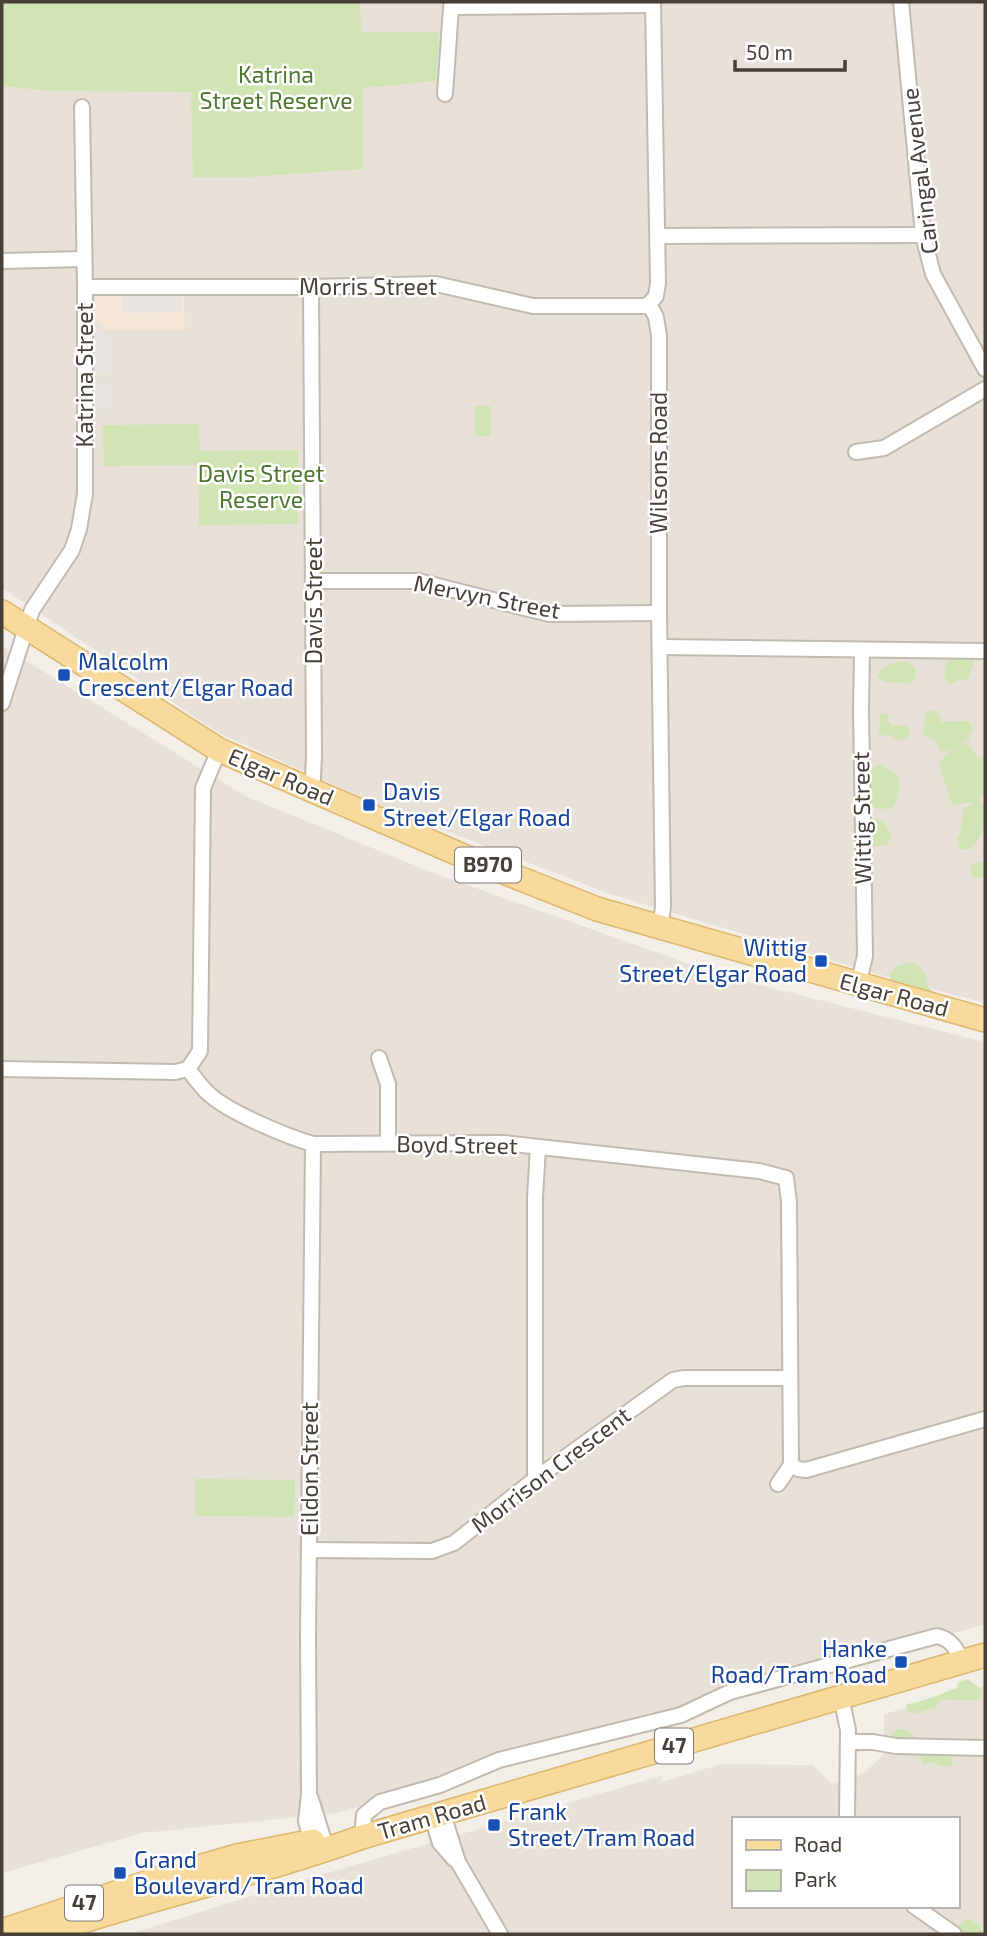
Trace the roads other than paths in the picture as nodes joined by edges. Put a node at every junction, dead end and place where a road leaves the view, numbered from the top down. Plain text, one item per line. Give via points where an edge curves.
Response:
1 (901, 2) edge
2 (653, 3) edge
3 (445, 94) dead end
4 (82, 107) dead end
5 (923, 235) junction
6 (659, 236) junction
7 (83, 259) junction
8 (2, 261) edge
9 (85, 287) junction
10 (311, 287) junction
11 (649, 303) junction
12 (985, 369) edge
13 (985, 389) edge
14 (856, 452) dead end
15 (314, 581) junction
16 (2, 612) edge
17 (659, 613) junction
18 (26, 628) junction
19 (660, 647) junction
20 (862, 651) junction
21 (985, 651) edge
22 (2, 703) edge
23 (219, 750) junction
24 (308, 789) junction
25 (660, 929) junction
26 (858, 985) junction
27 (985, 1020) edge
28 (379, 1058) dead end
29 (2, 1069) edge
30 (188, 1069) junction
31 (388, 1143) junction
32 (313, 1144) junction
33 (538, 1147) junction
34 (789, 1378) junction
35 (985, 1419) edge
36 (791, 1465) junction
37 (535, 1479) junction
38 (778, 1484) dead end
39 (309, 1550) junction
40 (985, 1656) edge
41 (962, 1662) junction
42 (841, 1697) junction
43 (848, 1746) junction
44 (985, 1748) edge
45 (437, 1815) junction
46 (847, 1817) edge
47 (362, 1837) junction
48 (318, 1845) junction
49 (177, 1880) junction
50 (917, 1908) edge
51 (2, 1930) edge
52 (43, 1934) edge
53 (500, 1934) edge
54 (954, 1934) edge

1 - 5 street, Caringal Avenue
2 - 3 street via 451,6
2 - 6 street
4 - 7 street, Katrina Street
5 - 6 street
5 - 12 street, Caringal Avenue via 933,274
6 - 11 street via 656,296
7 - 8 street
7 - 9 street, Katrina Street
9 - 10 street, Morris Street
9 - 18 street, Katrina Street via 86,477 82,512 72,550 32,610
10 - 11 street, Morris Street via 436,284 533,306
10 - 15 street, Davis Street
11 - 17 street, Wilsons Road via 659,336
13 - 14 street via 884,448
15 - 17 street, Mervyn Street via 418,581 549,614
15 - 24 street, Davis Street via 314,755
16 - 18 main road, Elgar Road / B970
17 - 19 street, Wilsons Road
18 - 22 street, Katrina Street
18 - 23 main road, Elgar Road / B970
19 - 20 street
19 - 25 street, Wilsons Road
20 - 21 street
20 - 26 street, Wittig Street via 865,956
23 - 24 main road, Elgar Road / B970
23 - 30 street via 203,788 200,1051
24 - 25 main road, Elgar Road / B970 via 461,855
25 - 26 main road, Elgar Road / B970
26 - 27 main road, Elgar Road / B970
28 - 31 street via 388,1084
29 - 30 street
30 - 32 street, Boyd Street via 221,1103
31 - 32 street, Boyd Street
31 - 33 street, Boyd Street
32 - 39 street, Eildon Street
33 - 34 street, Boyd Street via 760,1171 786,1178
33 - 37 street
34 - 36 street, Boyd Street
34 - 37 street, Morrison Crescent via 673,1380
35 - 36 street via 806,1470
36 - 38 street
37 - 39 street, Morrison Crescent via 454,1543 432,1551
39 - 48 street, Eildon Street via 306,1821
40 - 41 main road, Tram Road / 47
41 - 42 main road, Tram Road / 47
41 - 47 street via 953,1644 936,1636 730,1692 681,1715 499,1760 440,1785 380,1802 364,1815
42 - 43 street
42 - 45 main road, Tram Road / 47
43 - 44 street via 873,1742
43 - 46 street
45 - 47 main road, Tram Road / 47
45 - 53 street via 440,1843 458,1862
47 - 48 main road, Tram Road / 47
48 - 49 main road, Tram Road / 47 via 237,1856
49 - 51 main road, Tram Road / 47
49 - 52 main road, Tram Road / 47
50 - 54 street

